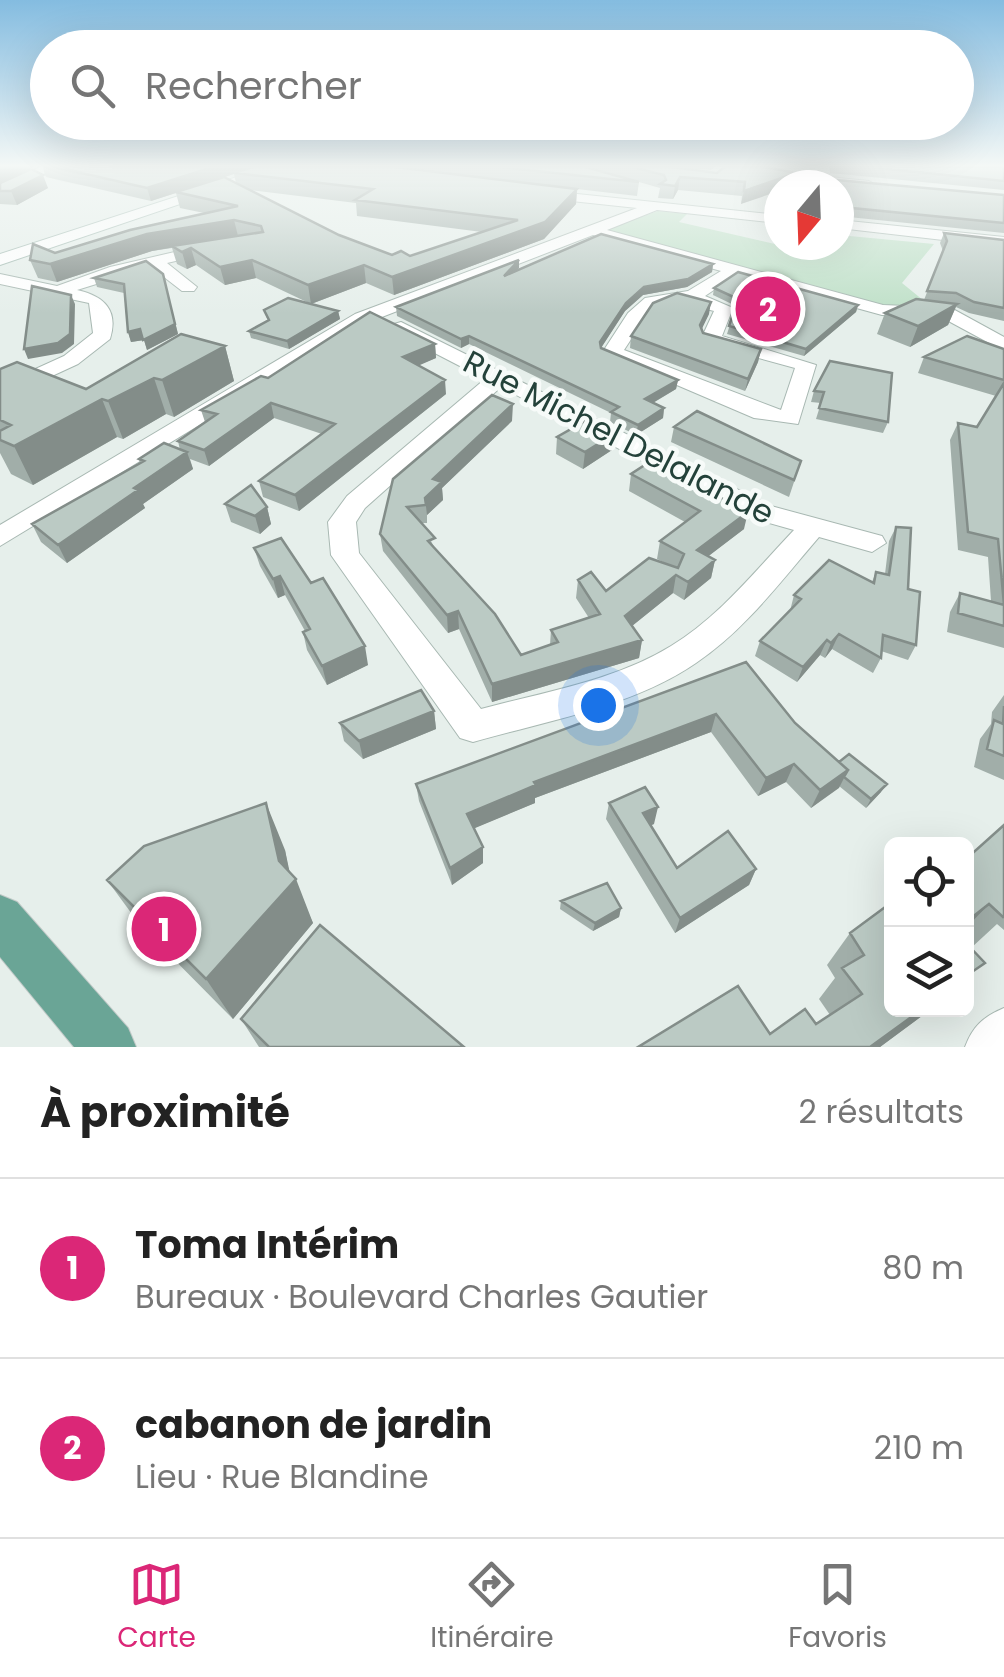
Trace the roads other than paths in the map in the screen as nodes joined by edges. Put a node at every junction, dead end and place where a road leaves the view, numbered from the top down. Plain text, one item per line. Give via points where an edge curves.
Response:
1 (134, 215) edge
2 (632, 215) edge
3 (736, 215) edge
4 (764, 218) edge
5 (854, 226) edge
6 (591, 230) junction
7 (1004, 242) edge
8 (232, 246) edge
9 (0, 260) edge
10 (152, 262) junction
11 (733, 270) junction
12 (0, 278) edge
13 (188, 288) dead end
14 (62, 290) junction
15 (692, 297) junction
16 (372, 314) junction
17 (1004, 345) edge
18 (500, 376) junction
19 (0, 393) edge
20 (811, 529) junction
21 (0, 537) edge
22 (872, 543) dead end
23 (0, 919) edge
24 (1004, 1033) edge
25 (109, 1047) edge
26 (990, 1047) edge

1 - 9 main road
2 - 6 street
3 - 4 street
5 - 7 street
6 - 11 street
6 - 16 street
8 - 10 street
10 - 13 street
10 - 14 street
11 - 15 street
11 - 17 street via 882,310 944,312
12 - 14 street
14 - 19 street via 99,304 103,336 70,360
15 - 15 street via 666,293 642,306 612,354 790,419 806,365 711,340 724,308
16 - 18 street, Rue Michel Delalande
16 - 21 street
18 - 20 street, Rue Michel Delalande via 761,512
18 - 20 street via 356,502 340,530 345,555 473,728 682,657 747,603
20 - 22 street, Rue Michel Delalande
23 - 25 main road
24 - 26 street

